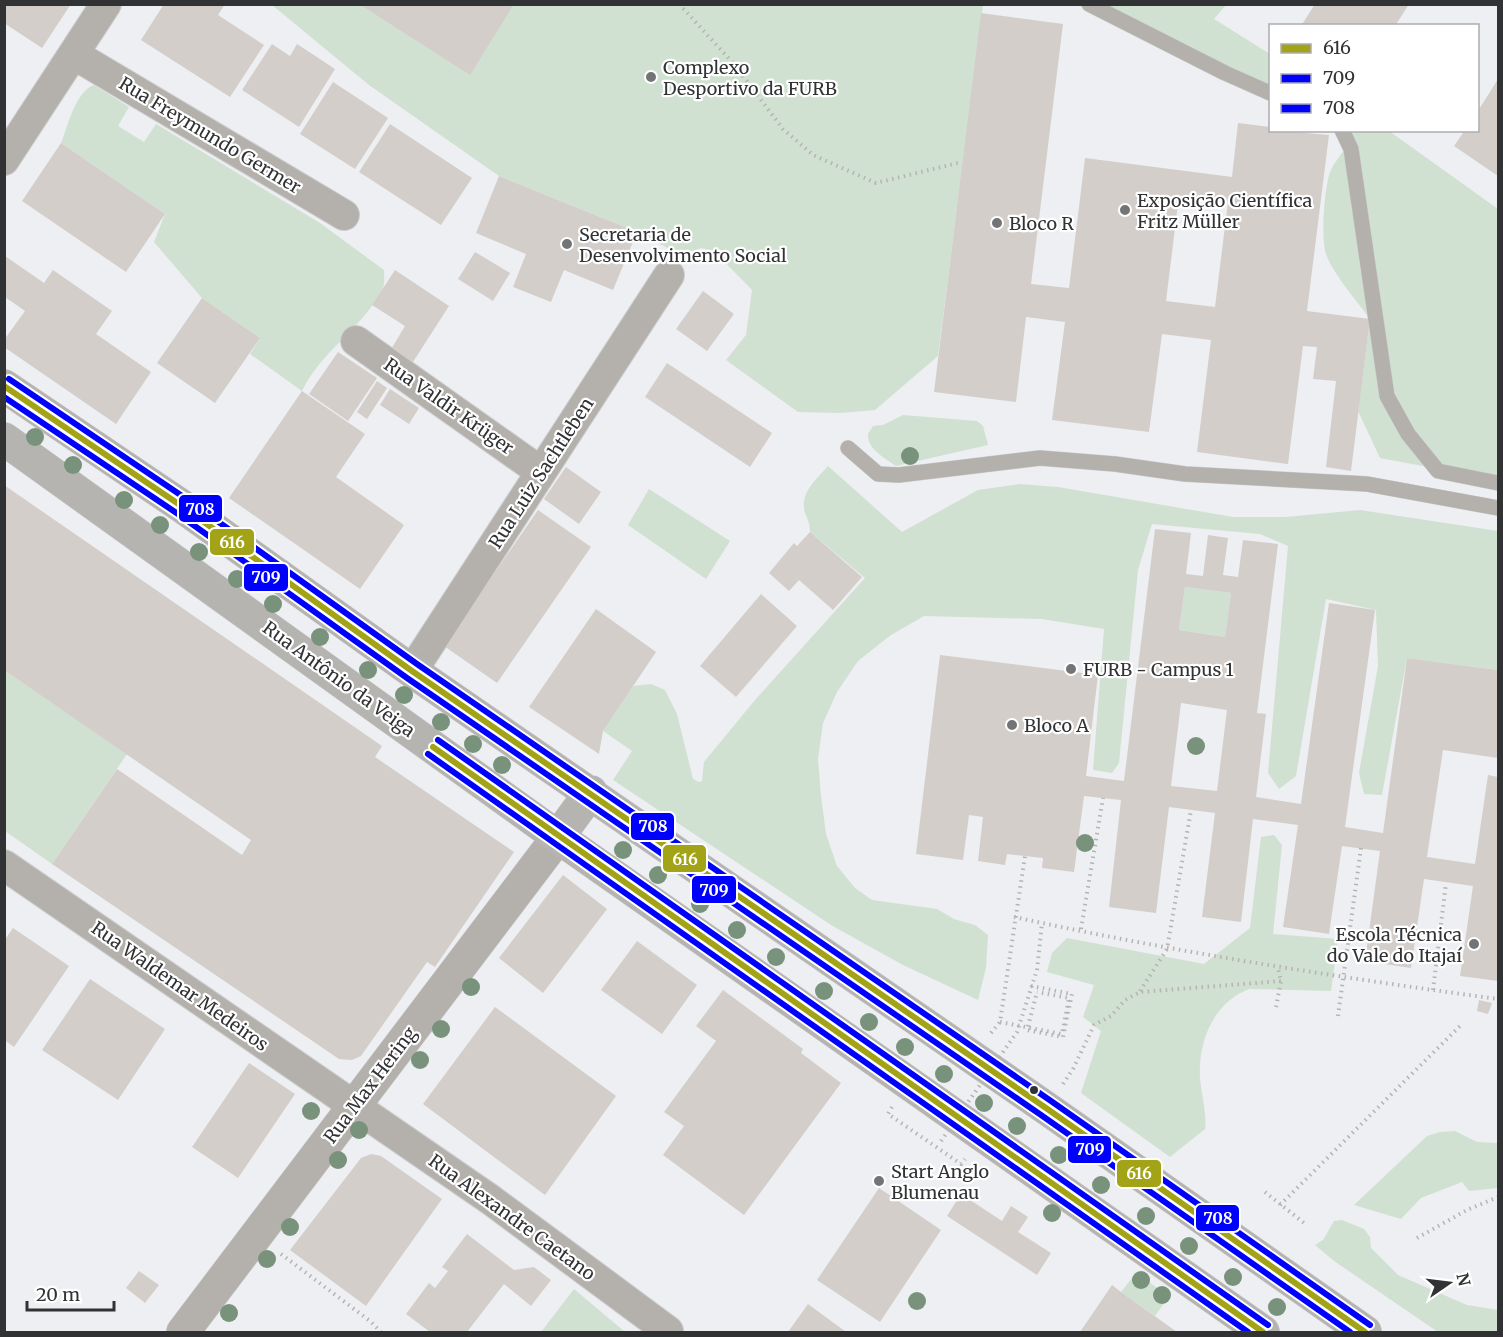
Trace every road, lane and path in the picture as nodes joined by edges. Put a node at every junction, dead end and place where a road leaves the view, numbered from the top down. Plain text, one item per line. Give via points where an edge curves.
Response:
1 (106, 4) edge
2 (679, 4) edge
3 (1090, 6) edge
4 (75, 55) junction
5 (1269, 93) edge
6 (1342, 132) edge
7 (4, 160) edge
8 (962, 162) dead end
9 (344, 215) dead end
10 (669, 275) dead end
11 (356, 340) dead end
12 (4, 386) edge
13 (4, 439) edge
14 (848, 448) dead end
15 (541, 472) junction
16 (1498, 483) edge
17 (1498, 508) edge
18 (412, 671) junction
19 (591, 792) junction
20 (1103, 798) dead end
21 (1191, 810) dead end
22 (558, 837) junction
23 (1361, 848) dead end
24 (1025, 856) dead end
25 (4, 865) edge
26 (1446, 883) dead end
27 (1014, 917) junction
28 (1042, 923) junction
29 (1081, 930) junction
30 (1167, 949) junction
31 (1278, 968) junction
32 (1344, 978) junction
33 (1281, 981) junction
34 (1031, 986) junction
35 (1433, 990) junction
36 (1140, 992) junction
37 (1498, 999) edge
38 (1276, 1007) dead end
39 (1338, 1016) dead end
40 (1460, 1026) dead end
41 (1073, 1069) dead end
42 (355, 1106) junction
43 (941, 1141) dead end
44 (1265, 1192) dead end
45 (1498, 1197) edge
46 (1280, 1205) junction
47 (1304, 1223) dead end
48 (256, 1236) junction
49 (1417, 1238) dead end
50 (668, 1330) dead end
51 (183, 1332) edge
52 (381, 1332) edge
53 (1263, 1332) edge
54 (1365, 1332) edge

1 - 4 street
2 - 8 path via 733,63 783,129 813,155 876,183
3 - 5 lane
4 - 7 street
4 - 9 street, Rua Freymundo Germer
6 - 16 lane via 1351,149 1387,396 1408,434 1438,471
10 - 15 street, Rua Luiz Sachtleben
11 - 15 street, Rua Valdir Krüger
12 - 18 main road via 183,507
13 - 22 main road, Rua Antônio da Veiga
14 - 17 lane via 878,474 899,475 1040,458 1185,474 1367,484
15 - 18 street, Rua Luiz Sachtleben
18 - 19 main road
19 - 22 main road
19 - 54 main road
20 - 29 path
21 - 30 path
22 - 42 street, Rua Max Hering
22 - 53 main road, Rua Antônio da Veiga
23 - 32 path
24 - 27 path
25 - 42 street, Rua Waldemar Medeiros
26 - 35 path
27 - 28 path
27 - 34 path, bridge via 1000,1022 1062,1034 1069,998 1037,992 1027,1030 1063,1037 1072,994
28 - 29 path
28 - 34 path, bridge via 1037,970
29 - 30 path
30 - 31 path
30 - 36 path
31 - 32 path
31 - 33 path
32 - 35 path
32 - 39 path
33 - 36 path
33 - 38 path
34 - 43 path, bridge via 1017,1032
35 - 37 path
36 - 41 path via 1094,1025
40 - 46 path
42 - 48 street, Rua Max Hering
42 - 50 street, Rua Alexandre Caetano
44 - 46 path
45 - 49 path
46 - 47 path
48 - 51 street, Rua Max Hering
48 - 52 path

